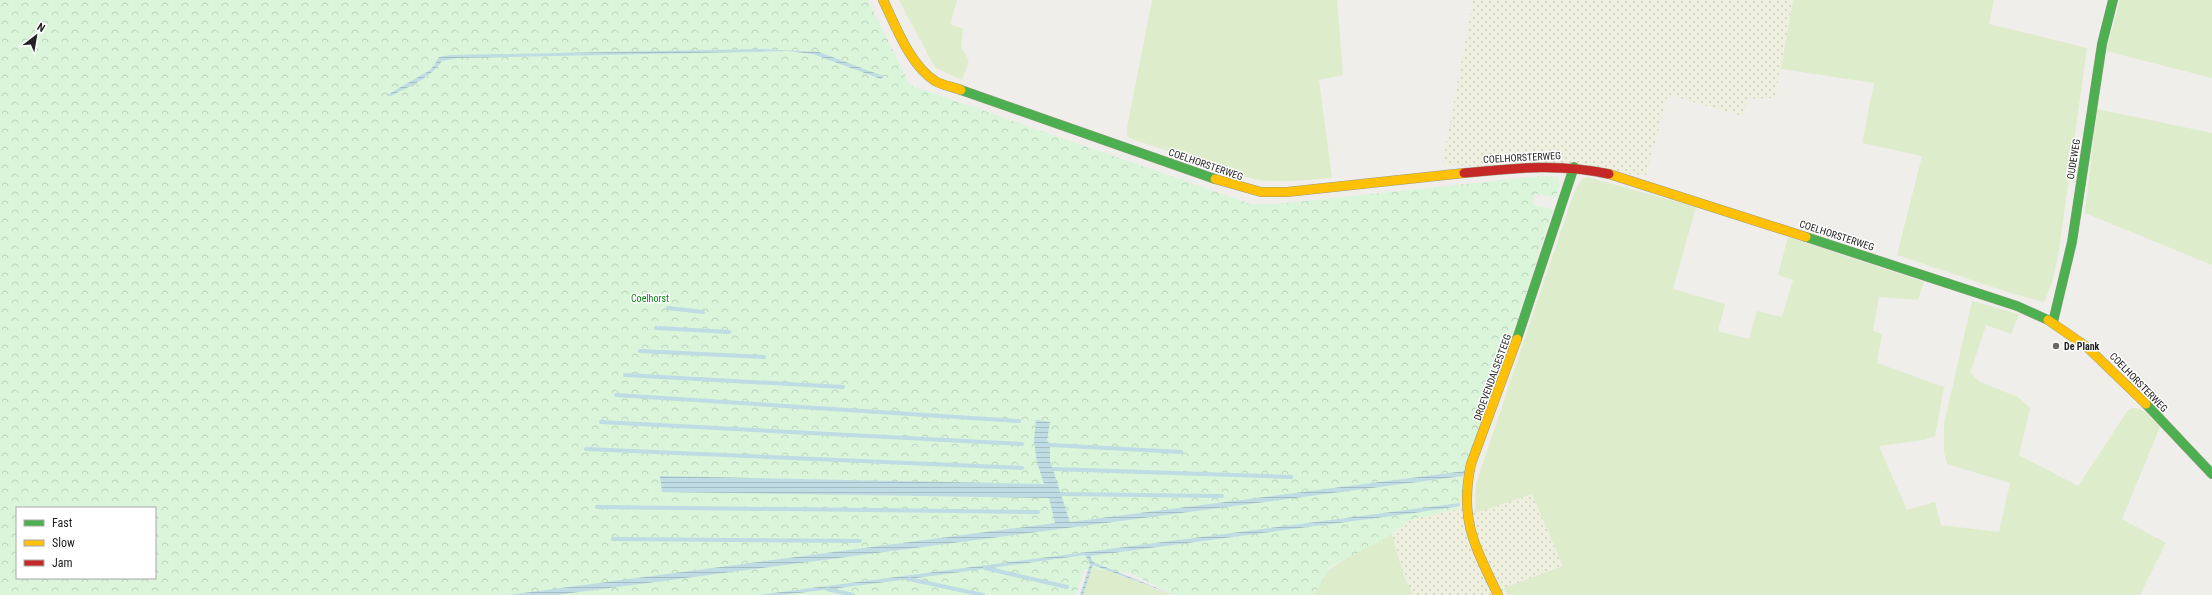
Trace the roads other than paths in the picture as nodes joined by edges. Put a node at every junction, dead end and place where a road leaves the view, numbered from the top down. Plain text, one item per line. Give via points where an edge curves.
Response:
1 (883, 0) edge
2 (2113, 0) edge
3 (1574, 167) junction
4 (2053, 322) junction
5 (2212, 474) edge
6 (1498, 595) edge

1 - 3 street, COELHORSTERWEG via 911,55 935,81 1110,144 1251,190 1287,192 1523,167
2 - 4 street, OUDEWEG via 2102,44 2072,242
3 - 4 street, COELHORSTERWEG via 1634,180 2034,312
3 - 6 street, DROEVENDALSESTEEG via 1533,295 1466,482 1465,507 1469,529
4 - 5 street, COELHORSTERWEG via 2075,336 2114,371

